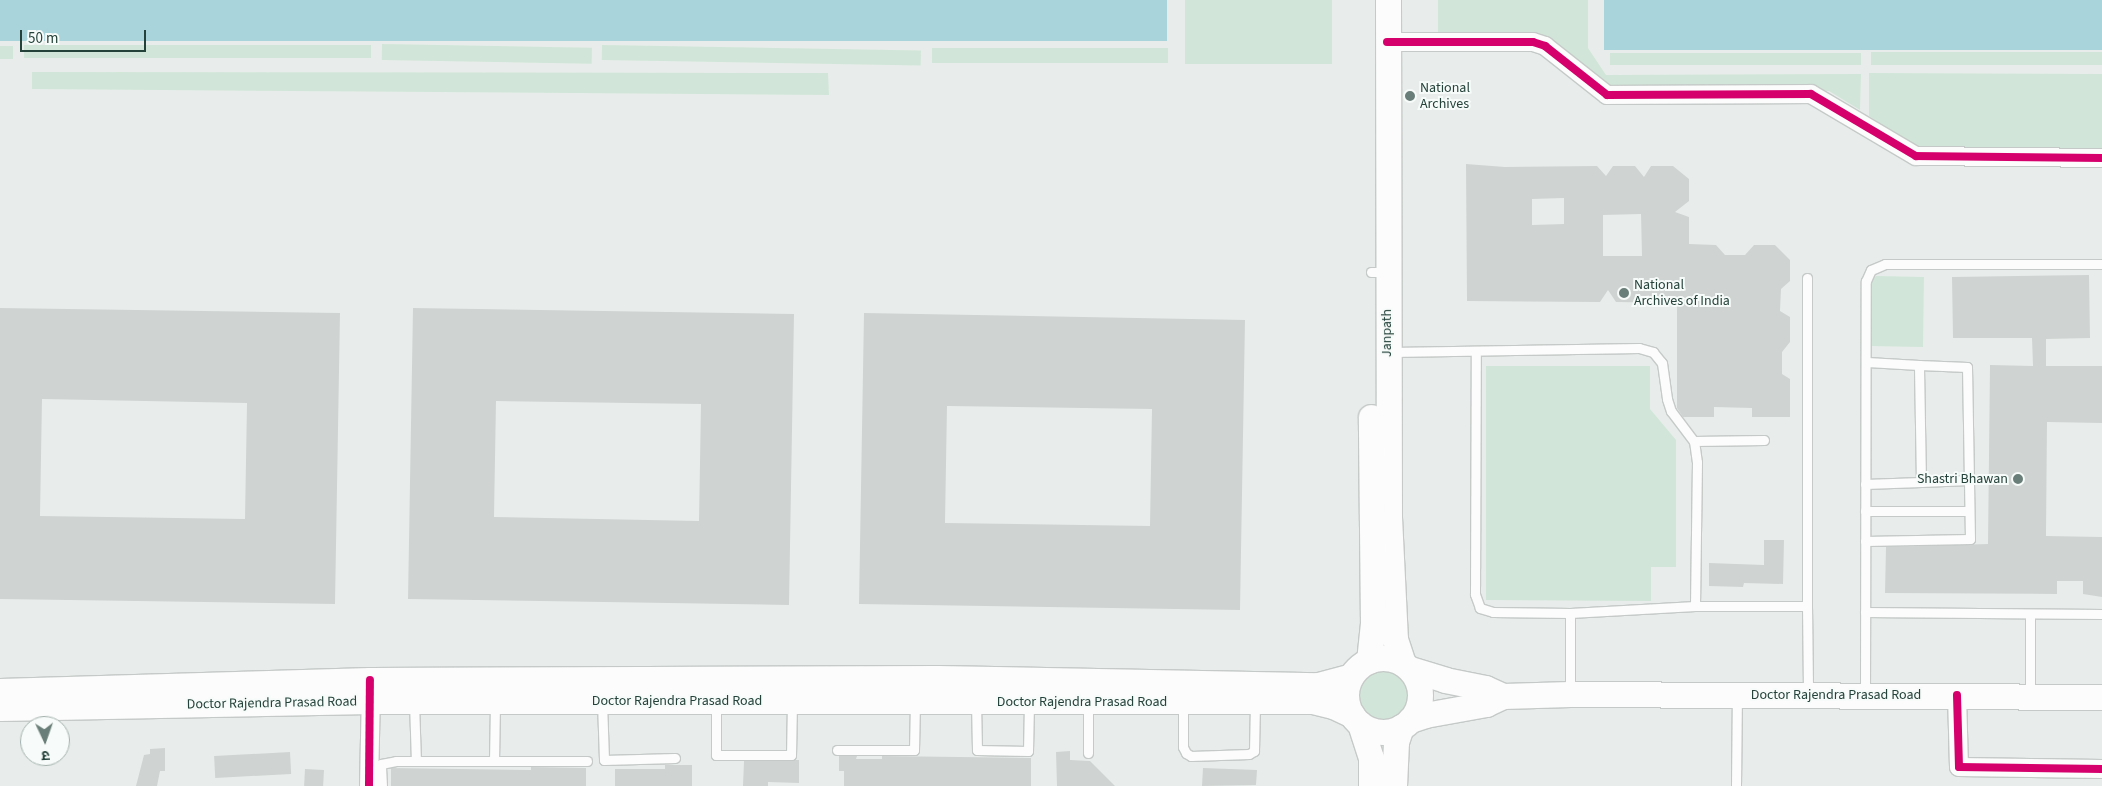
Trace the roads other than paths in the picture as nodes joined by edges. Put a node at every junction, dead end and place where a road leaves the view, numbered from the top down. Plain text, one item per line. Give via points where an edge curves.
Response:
1 (1370, 0) edge
2 (1388, 0) edge
3 (1387, 42) junction
4 (2102, 158) edge
5 (2102, 264) edge
6 (1379, 272) junction
7 (1807, 278) dead end
8 (1387, 352) junction
9 (1476, 352) junction
10 (1867, 362) junction
11 (1919, 365) junction
12 (1764, 440) dead end
13 (1694, 441) junction
14 (1968, 480) junction
15 (1921, 482) junction
16 (1865, 484) junction
17 (1865, 511) junction
18 (1969, 511) junction
19 (1865, 541) junction
20 (1695, 606) junction
21 (1807, 606) junction
22 (1865, 612) junction
23 (1570, 613) junction
24 (2030, 614) junction
25 (2102, 614) edge
26 (1406, 666) junction
27 (1360, 668) junction
28 (371, 690) junction
29 (0, 691) edge
30 (1570, 694) junction
31 (1737, 694) junction
32 (1808, 695) junction
33 (1865, 695) junction
34 (1503, 696) junction
35 (1957, 696) junction
36 (2030, 696) junction
37 (2102, 697) edge
38 (414, 701) junction
39 (495, 701) junction
40 (602, 701) junction
41 (716, 701) junction
42 (792, 701) junction
43 (915, 701) junction
44 (976, 701) junction
45 (1029, 701) junction
46 (1183, 702) junction
47 (1255, 702) junction
48 (1088, 703) junction
49 (0, 708) edge
50 (1356, 720) junction
51 (1406, 724) junction
52 (837, 750) dead end
53 (1088, 753) dead end
54 (676, 758) dead end
55 (416, 761) junction
56 (494, 761) junction
57 (587, 761) dead end
58 (2102, 770) edge
59 (369, 786) edge
60 (382, 786) edge
61 (1371, 786) edge
62 (1394, 786) edge
63 (1736, 786) edge

1 - 6 main road, Janpath
2 - 3 main road, Janpath
3 - 4 street via 1533,42 1545,46 1606,94 1810,94 1916,156
3 - 6 main road, Janpath
5 - 10 lane via 1885,264 1871,270 1866,282
6 - 8 main road, Janpath
6 - 27 main road, Janpath via 1372,623
7 - 21 lane
8 - 9 lane
8 - 26 main road, Janpath via 1389,517 1395,639
9 - 13 lane via 1639,348 1653,352 1662,364 1671,411
9 - 23 lane via 1477,601 1480,608 1493,612
10 - 11 lane
10 - 16 lane
11 - 14 lane via 1967,367
11 - 15 lane
12 - 13 lane
13 - 20 lane via 1697,462
14 - 15 lane
14 - 18 lane
15 - 16 lane
16 - 17 lane
17 - 18 lane
17 - 19 lane
18 - 19 lane via 1970,540
19 - 22 lane
20 - 21 lane
20 - 23 lane
21 - 32 lane
22 - 24 lane
22 - 33 lane
23 - 30 lane
24 - 25 lane
24 - 36 lane
26 - 27 main road via 1386,658
26 - 34 main road
26 - 51 main road via 1420,689 1420,700
27 - 28 main road, Doctor Rajendra Prasad Road via 1318,685 937,678
27 - 50 main road via 1345,696
28 - 29 main road, Doctor Rajendra Prasad Road
28 - 38 main road, Doctor Rajendra Prasad Road
28 - 49 main road, Doctor Rajendra Prasad Road
28 - 59 street
30 - 31 main road, Doctor Rajendra Prasad Road
30 - 34 main road, Doctor Rajendra Prasad Road
31 - 32 main road, Doctor Rajendra Prasad Road
31 - 63 lane
32 - 33 main road, Doctor Rajendra Prasad Road
33 - 35 main road, Doctor Rajendra Prasad Road
34 - 51 main road via 1486,704 1425,715
35 - 36 main road, Doctor Rajendra Prasad Road
35 - 58 street via 1959,767
36 - 37 main road, Doctor Rajendra Prasad Road
38 - 39 main road, Doctor Rajendra Prasad Road
38 - 55 lane
39 - 40 main road, Doctor Rajendra Prasad Road
39 - 56 lane
40 - 41 main road, Doctor Rajendra Prasad Road
40 - 54 lane via 604,760
41 - 42 main road, Doctor Rajendra Prasad Road
41 - 42 lane via 716,755 791,755
42 - 43 main road, Doctor Rajendra Prasad Road
43 - 44 main road, Doctor Rajendra Prasad Road
43 - 52 lane via 914,750
44 - 45 main road, Doctor Rajendra Prasad Road
44 - 45 lane via 977,750 1028,752
45 - 48 main road, Doctor Rajendra Prasad Road
46 - 47 main road, Doctor Rajendra Prasad Road
46 - 47 lane via 1183,747 1191,756 1249,754 1254,751
46 - 48 main road, Doctor Rajendra Prasad Road
47 - 50 main road, Doctor Rajendra Prasad Road via 1313,701 1334,706
48 - 53 lane
50 - 51 main road via 1380,732
50 - 61 main road via 1371,758
51 - 62 main road via 1396,742
55 - 56 lane
55 - 60 lane via 381,764
56 - 57 lane

